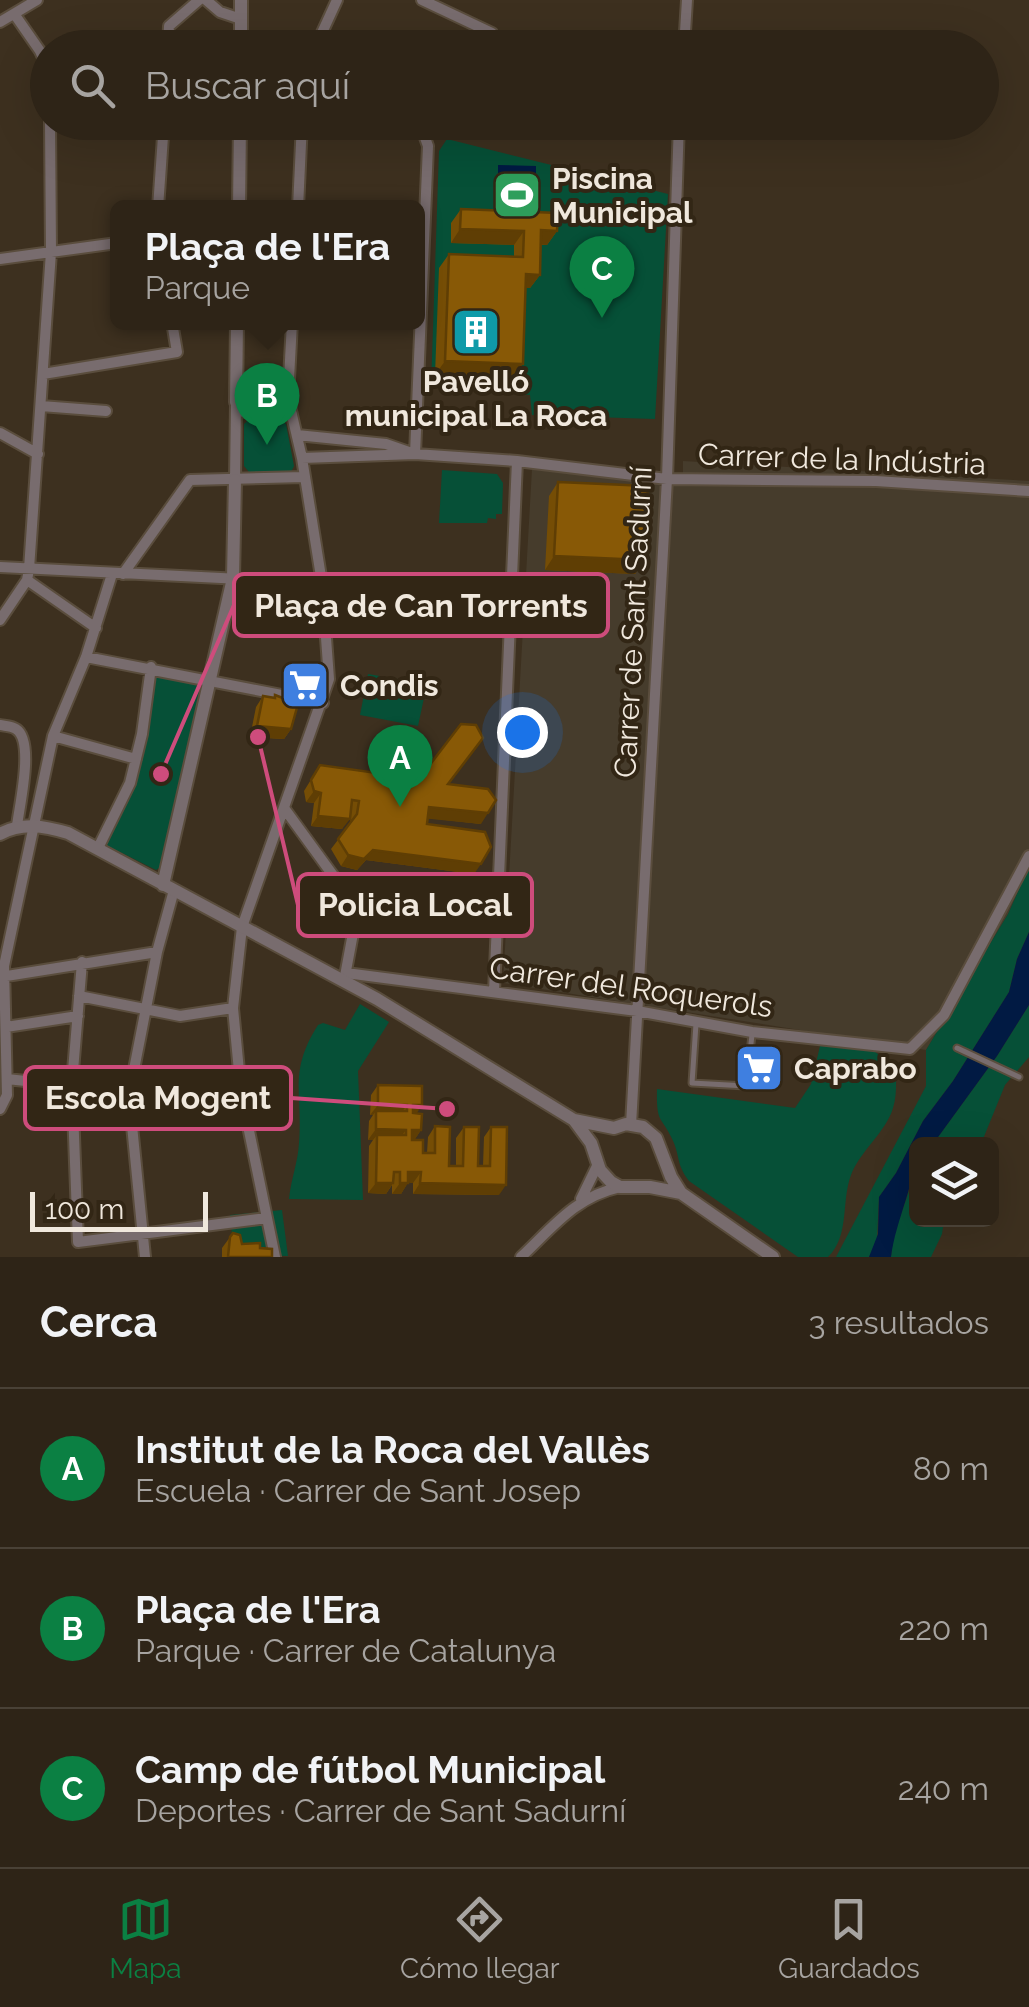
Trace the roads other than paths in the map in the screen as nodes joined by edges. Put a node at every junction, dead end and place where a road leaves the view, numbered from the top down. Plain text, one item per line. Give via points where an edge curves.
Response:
1 (37, 0) edge
2 (203, 0) edge
3 (241, 0) edge
4 (337, 0) edge
5 (422, 0) edge
6 (687, 0) edge
7 (436, 3) edge
8 (15, 15) junction
9 (241, 18) junction
10 (0, 22) edge
11 (170, 30) edge
12 (241, 30) edge
13 (323, 30) edge
14 (486, 30) edge
15 (685, 30) edge
16 (30, 37) edge
17 (50, 140) edge
18 (163, 140) edge
19 (240, 140) edge
20 (301, 140) edge
21 (426, 140) edge
22 (679, 140) edge
23 (159, 200) edge
24 (239, 200) edge
25 (298, 200) edge
26 (424, 200) edge
27 (110, 244) edge
28 (51, 252) junction
29 (0, 259) edge
30 (173, 330) edge
31 (237, 330) edge
32 (292, 330) edge
33 (418, 330) edge
34 (44, 374) junction
35 (41, 406) junction
36 (236, 407) junction
37 (106, 411) dead end
38 (292, 414) junction
39 (0, 432) edge
40 (297, 435) junction
41 (38, 454) junction
42 (415, 454) junction
43 (302, 458) junction
44 (517, 461) junction
45 (304, 477) junction
46 (667, 478) junction
47 (235, 480) junction
48 (1029, 491) edge
49 (0, 566) edge
50 (28, 574) junction
51 (117, 574) junction
52 (234, 578) junction
53 (509, 582) junction
54 (322, 584) junction
55 (0, 620) edge
56 (96, 628) junction
57 (86, 657) junction
58 (151, 667) junction
59 (212, 680) junction
60 (323, 703) junction
61 (0, 725) edge
62 (54, 736) junction
63 (136, 759) junction
64 (284, 808) junction
65 (17, 826) junction
66 (34, 826) junction
67 (0, 834) edge
68 (98, 848) junction
69 (1029, 856) edge
70 (362, 886) junction
71 (169, 888) junction
72 (497, 902) junction
73 (242, 926) junction
74 (157, 952) junction
75 (82, 962) junction
76 (3, 976) edge
77 (345, 978) junction
78 (494, 992) junction
79 (80, 996) junction
80 (233, 1008) junction
81 (145, 1010) junction
82 (637, 1010) junction
83 (78, 1016) junction
84 (696, 1020) junction
85 (6, 1027) junction
86 (752, 1032) junction
87 (957, 1048) dead end
88 (1019, 1077) dead end
89 (7, 1079) junction
90 (72, 1083) junction
91 (130, 1083) junction
92 (1, 1106) edge
93 (574, 1120) junction
94 (631, 1124) junction
95 (614, 1128) junction
96 (660, 1154) junction
97 (598, 1160) junction
98 (620, 1186) junction
99 (640, 1186) junction
100 (680, 1193) junction
101 (580, 1201) junction
102 (268, 1218) junction
103 (143, 1235) junction
104 (145, 1257) edge
105 (275, 1257) edge
106 (521, 1257) edge
107 (774, 1257) edge

1 - 8 street
2 - 9 street
2 - 11 street
3 - 9 street
4 - 13 street
5 - 7 street
6 - 15 street
7 - 14 street
8 - 10 street
8 - 16 street
9 - 12 street
17 - 28 street
18 - 23 street
19 - 24 street
20 - 25 street
21 - 26 street
22 - 46 street, Carrer de Sant Sadurní
27 - 28 street
28 - 29 street
28 - 34 street
30 - 34 street via 177,352
31 - 36 street
32 - 38 street
33 - 42 street
34 - 35 street
35 - 37 street
35 - 41 street
36 - 38 street
36 - 47 street
38 - 40 street
39 - 41 street
40 - 42 street, Carrer de la Indústria via 386,444
40 - 43 street
41 - 50 street
42 - 43 street, Carrer de la Indústria
42 - 44 street, Carrer de la Indústria
43 - 45 street
44 - 46 street, Carrer de la Indústria
44 - 53 street
45 - 47 street
45 - 54 street
46 - 48 street, Carrer de la Indústria
46 - 82 street, Carrer de Sant Sadurní
47 - 51 street via 190,480
47 - 52 street
49 - 50 street
50 - 51 street
50 - 55 street
50 - 56 street
51 - 52 street
51 - 56 street
52 - 54 street
52 - 59 street
53 - 54 street
53 - 72 street
54 - 60 street via 329,679
56 - 57 street
57 - 58 street
57 - 62 street
58 - 59 street
58 - 63 street
59 - 60 street
59 - 71 street
60 - 64 street
61 - 65 street via 17,729 24,739
62 - 63 street
62 - 66 street
63 - 68 street
64 - 70 street via 335,878
64 - 73 street
65 - 66 street
65 - 67 street
66 - 68 street
66 - 76 street
68 - 71 street
69 - 86 street, Carrer del Roquerols via 944,1015 910,1049
70 - 72 street
70 - 77 street
71 - 73 street
71 - 74 street
72 - 78 street
73 - 77 street
73 - 80 street
74 - 75 street
74 - 81 street
75 - 76 street
75 - 79 street
76 - 85 street
77 - 78 street, Carrer del Roquerols
77 - 93 street
78 - 82 street, Carrer del Roquerols
79 - 81 street
79 - 83 street
80 - 81 street via 180,1016
80 - 102 street via 241,1092
81 - 91 street
82 - 84 street, Carrer del Roquerols
82 - 94 street, Carrer de Sant Sadurní
83 - 85 street
83 - 90 street
84 - 86 street, Carrer del Roquerols
84 - 86 lane via 692,1082 746,1086
85 - 89 street
87 - 88 lane
89 - 90 street
89 - 92 street
90 - 91 street
90 - 103 street via 78,1242
91 - 103 street
93 - 95 street
93 - 97 street
94 - 95 street
94 - 96 street via 650,1132
95 - 97 street via 603,1137
96 - 99 street via 656,1174
96 - 100 street
97 - 98 street via 604,1176
97 - 101 street
98 - 99 street
98 - 101 street
99 - 100 street
100 - 107 street
101 - 106 street
102 - 103 street
102 - 105 street
103 - 104 street

